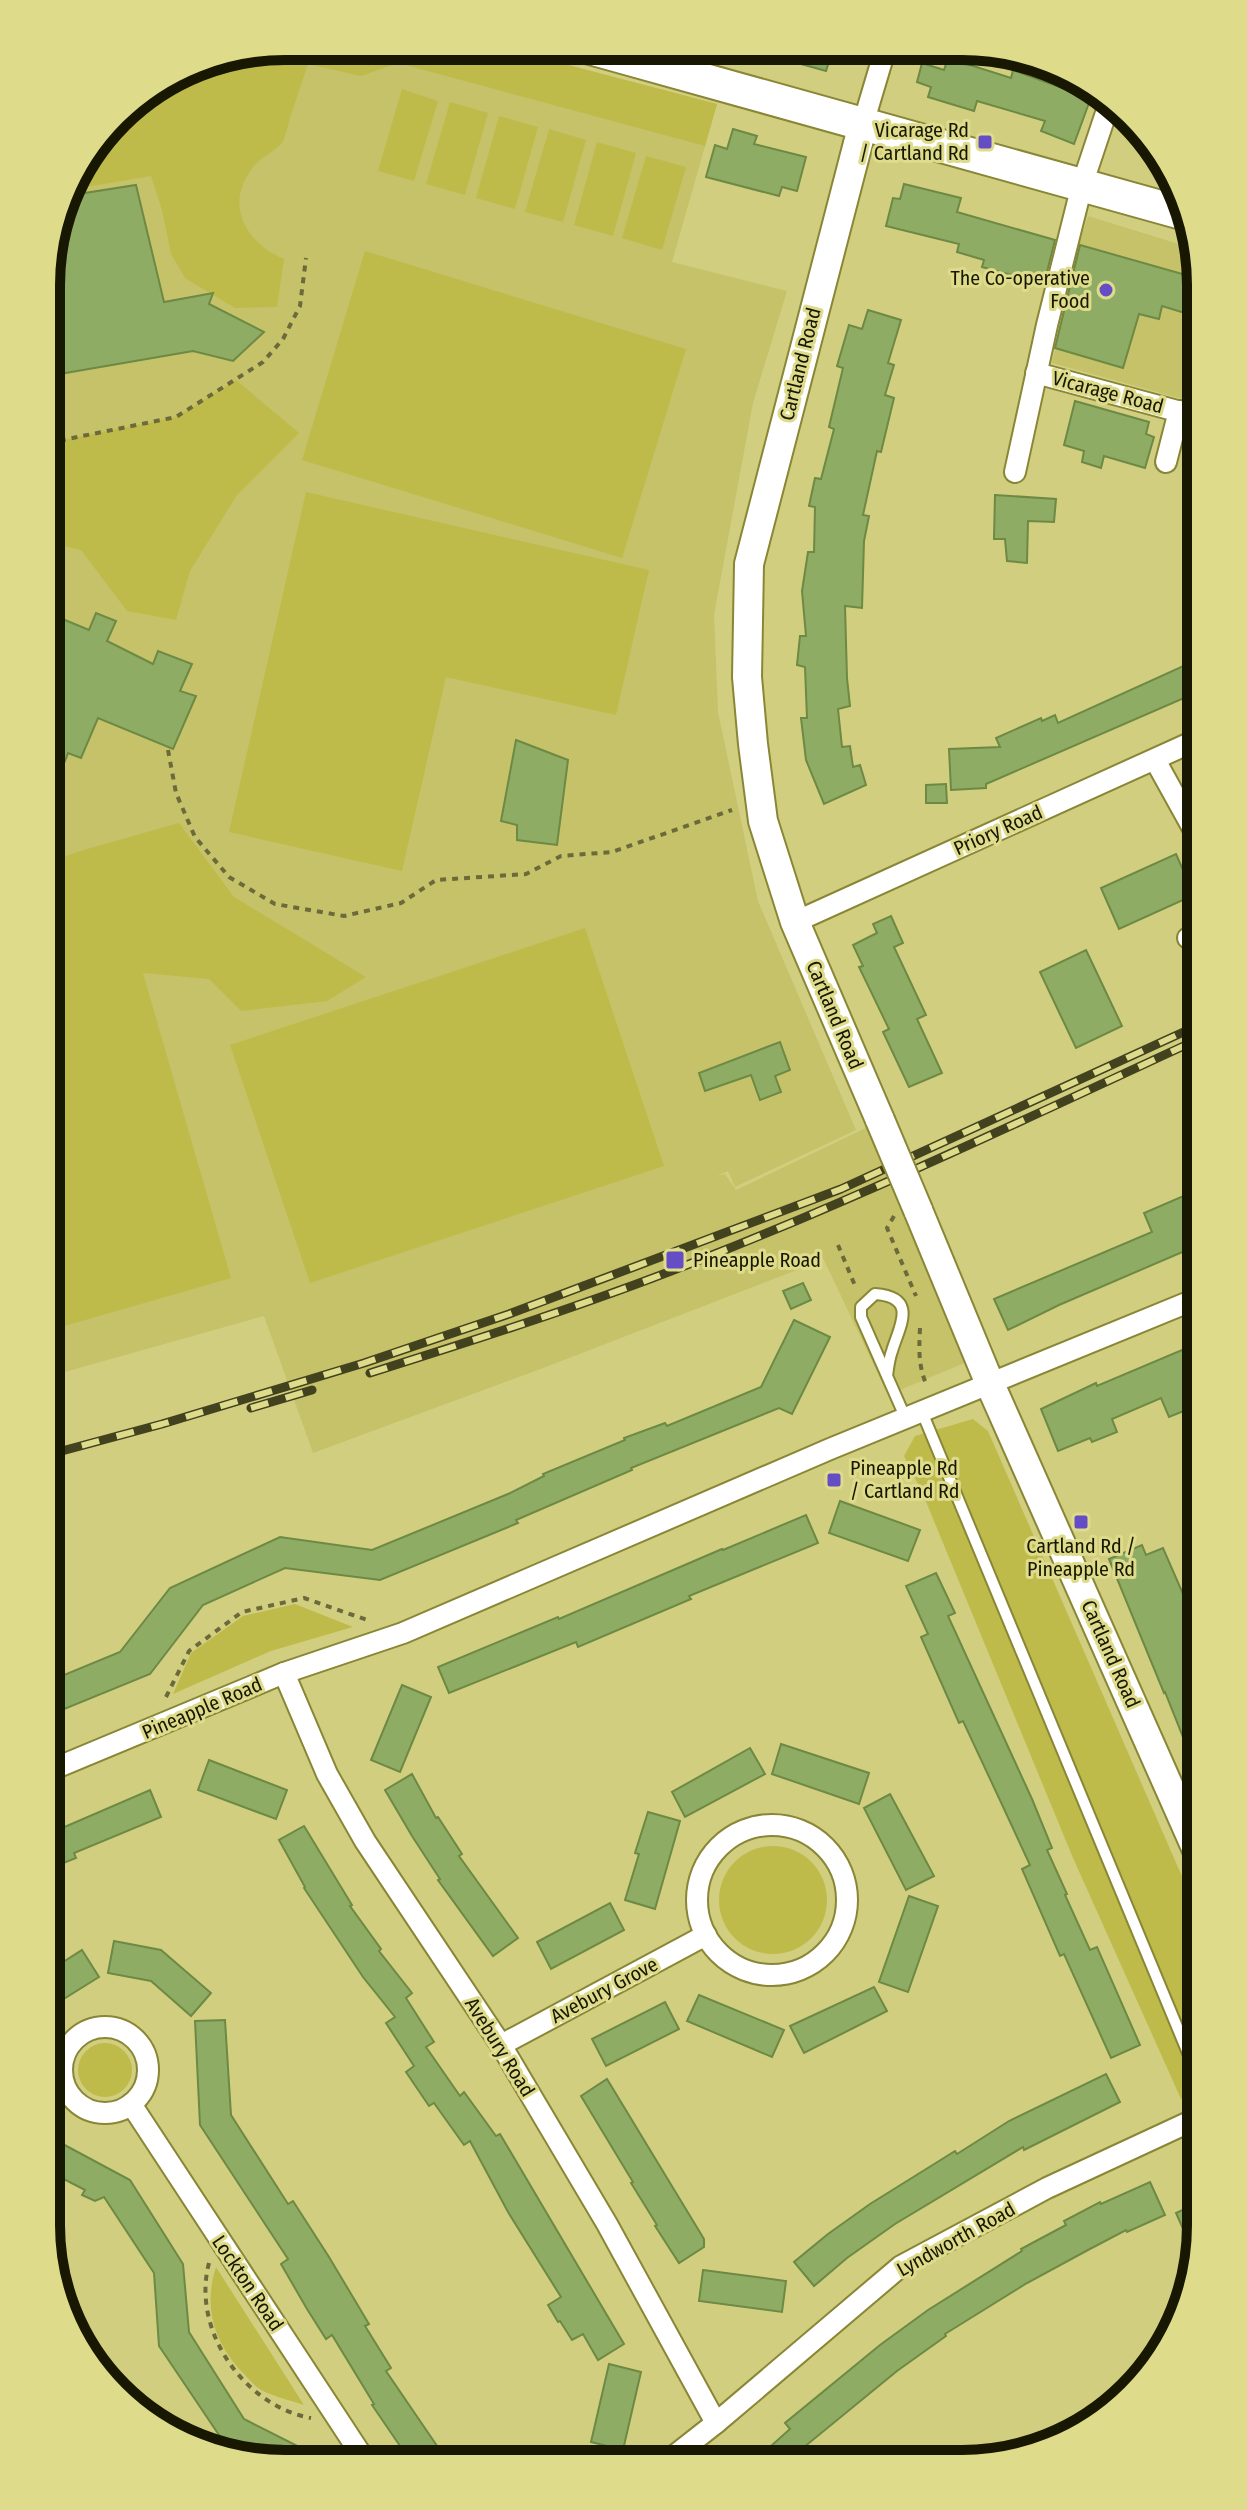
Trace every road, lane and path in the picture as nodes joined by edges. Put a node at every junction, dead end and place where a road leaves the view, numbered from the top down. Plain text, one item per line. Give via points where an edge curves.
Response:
1 (633, 60) edge
2 (882, 60) edge
3 (1106, 113) edge
4 (863, 124) junction
5 (1082, 185) junction
6 (1174, 211) edge
7 (306, 258) dead end
8 (1036, 373) junction
9 (60, 441) edge
10 (1166, 462) dead end
11 (1015, 472) dead end
12 (1187, 745) edge
13 (168, 750) dead end
14 (1155, 760) junction
15 (732, 810) dead end
16 (1187, 818) edge
17 (795, 922) junction
18 (1187, 1303) edge
19 (887, 1376) junction
20 (990, 1384) junction
21 (914, 1415) junction
22 (403, 1633) junction
23 (284, 1673) junction
24 (150, 1731) junction
25 (60, 1766) edge
26 (1187, 1827) edge
27 (706, 1935) junction
28 (501, 2045) junction
29 (1187, 2052) edge
30 (131, 2104) junction
31 (1187, 2123) edge
32 (216, 2236) junction
33 (341, 2423) junction
34 (716, 2423) junction
35 (358, 2450) edge
36 (682, 2450) edge

1 - 4 main road
2 - 4 street
3 - 5 street, Vicarage Road
4 - 5 main road
4 - 17 street, Cartland Road via 749,564 747,677 757,779 763,821
5 - 6 main road
5 - 8 street, Vicarage Road
7 - 9 path via 293,323 263,362 176,417
8 - 10 street, Vicarage Road via 1186,413
8 - 11 street, Vicarage Road
12 - 14 street, Priory Road
13 - 15 path via 176,793 195,837 229,877 275,904 344,916 401,903 436,880 526,874 561,856 612,852
14 - 16 street
14 - 17 street, Priory Road
17 - 20 street, Cartland Road, bridge
18 - 20 street, Pineapple Road
19 - 19 lane via 861,1317 861,1307 875,1294 896,1300 904,1320
19 - 21 lane
20 - 21 street, Pineapple Road
20 - 26 street, Cartland Road
21 - 22 street, Pineapple Road
21 - 29 lane
22 - 23 street, Pineapple Road
22 - 24 path via 304,1598 242,1612 189,1651
23 - 24 street, Pineapple Road
23 - 28 street, Avebury Road via 327,1774 365,1841
24 - 25 street, Pineapple Road
27 - 27 street via 698,1889 718,1847 737,1833 759,1825 782,1825 805,1832 839,1863 847,1910 841,1932 808,1966 786,1974 762,1974 740,1967
27 - 28 street, Avebury Grove
28 - 34 street, Avebury Road
30 - 30 street via 106,2113 92,2111 70,2096 62,2070 64,2056 80,2035 93,2028 123,2030 144,2051 147,2080
30 - 32 street, Lockton Road
31 - 34 street, Lyndworth Road via 1047,2188 901,2266
32 - 33 street, Lockton Road
32 - 33 path via 204,2283 208,2319 229,2364 254,2392 294,2415
33 - 35 street, Lockton Road
34 - 36 street, Lyndworth Road

